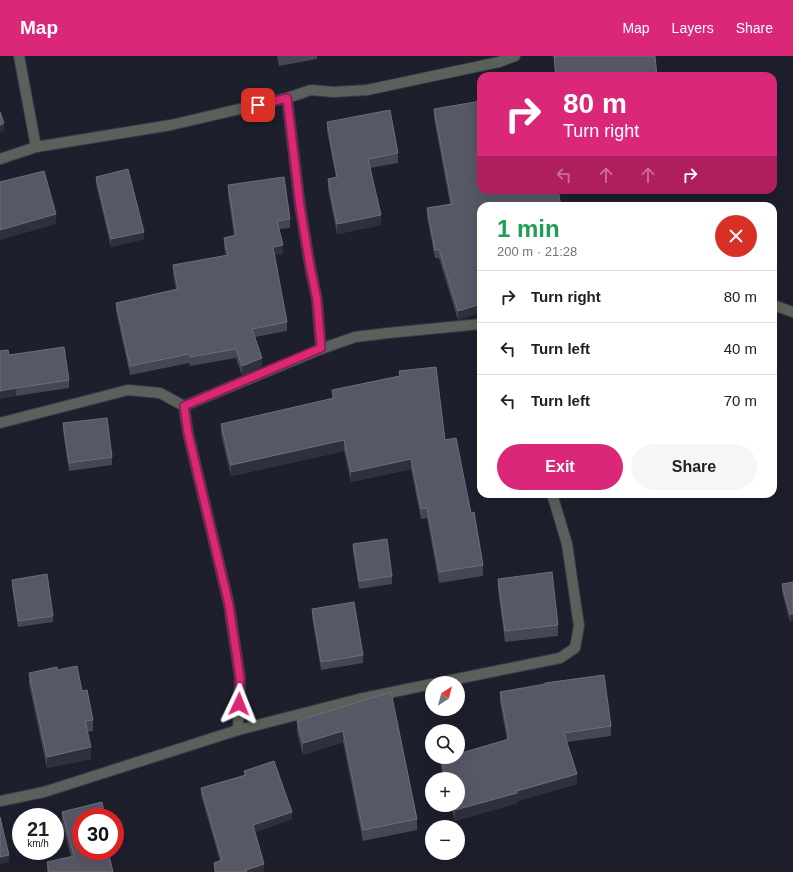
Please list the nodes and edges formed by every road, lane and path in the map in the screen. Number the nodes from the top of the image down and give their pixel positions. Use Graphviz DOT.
graph roads {
  1 [pos="19,56"];
  2 [pos="514,56"];
  3 [pos="287,98"];
  4 [pos="36,147"];
  5 [pos="0,159"];
  6 [pos="777,306"];
  7 [pos="793,312"];
  8 [pos="477,324"];
  9 [pos="321,348"];
  10 [pos="184,406"];
  11 [pos="0,424"];
  12 [pos="553,498"];
  13 [pos="465,677"];
  14 [pos="425,685"];
  15 [pos="238,730"];
  16 [pos="0,801"];
  1 -- 4 [label="street"];
  2 -- 3 [label="street"];
  3 -- 4 [label="street"];
  3 -- 9 [label="street"];
  4 -- 5 [label="street"];
  6 -- 7 [label="street"];
  8 -- 9 [label="street"];
  9 -- 10 [label="street"];
  10 -- 11 [label="street"];
  10 -- 15 [label="street"];
  12 -- 13 [label="street"];
  14 -- 15 [label="street"];
  15 -- 16 [label="street"];
}
